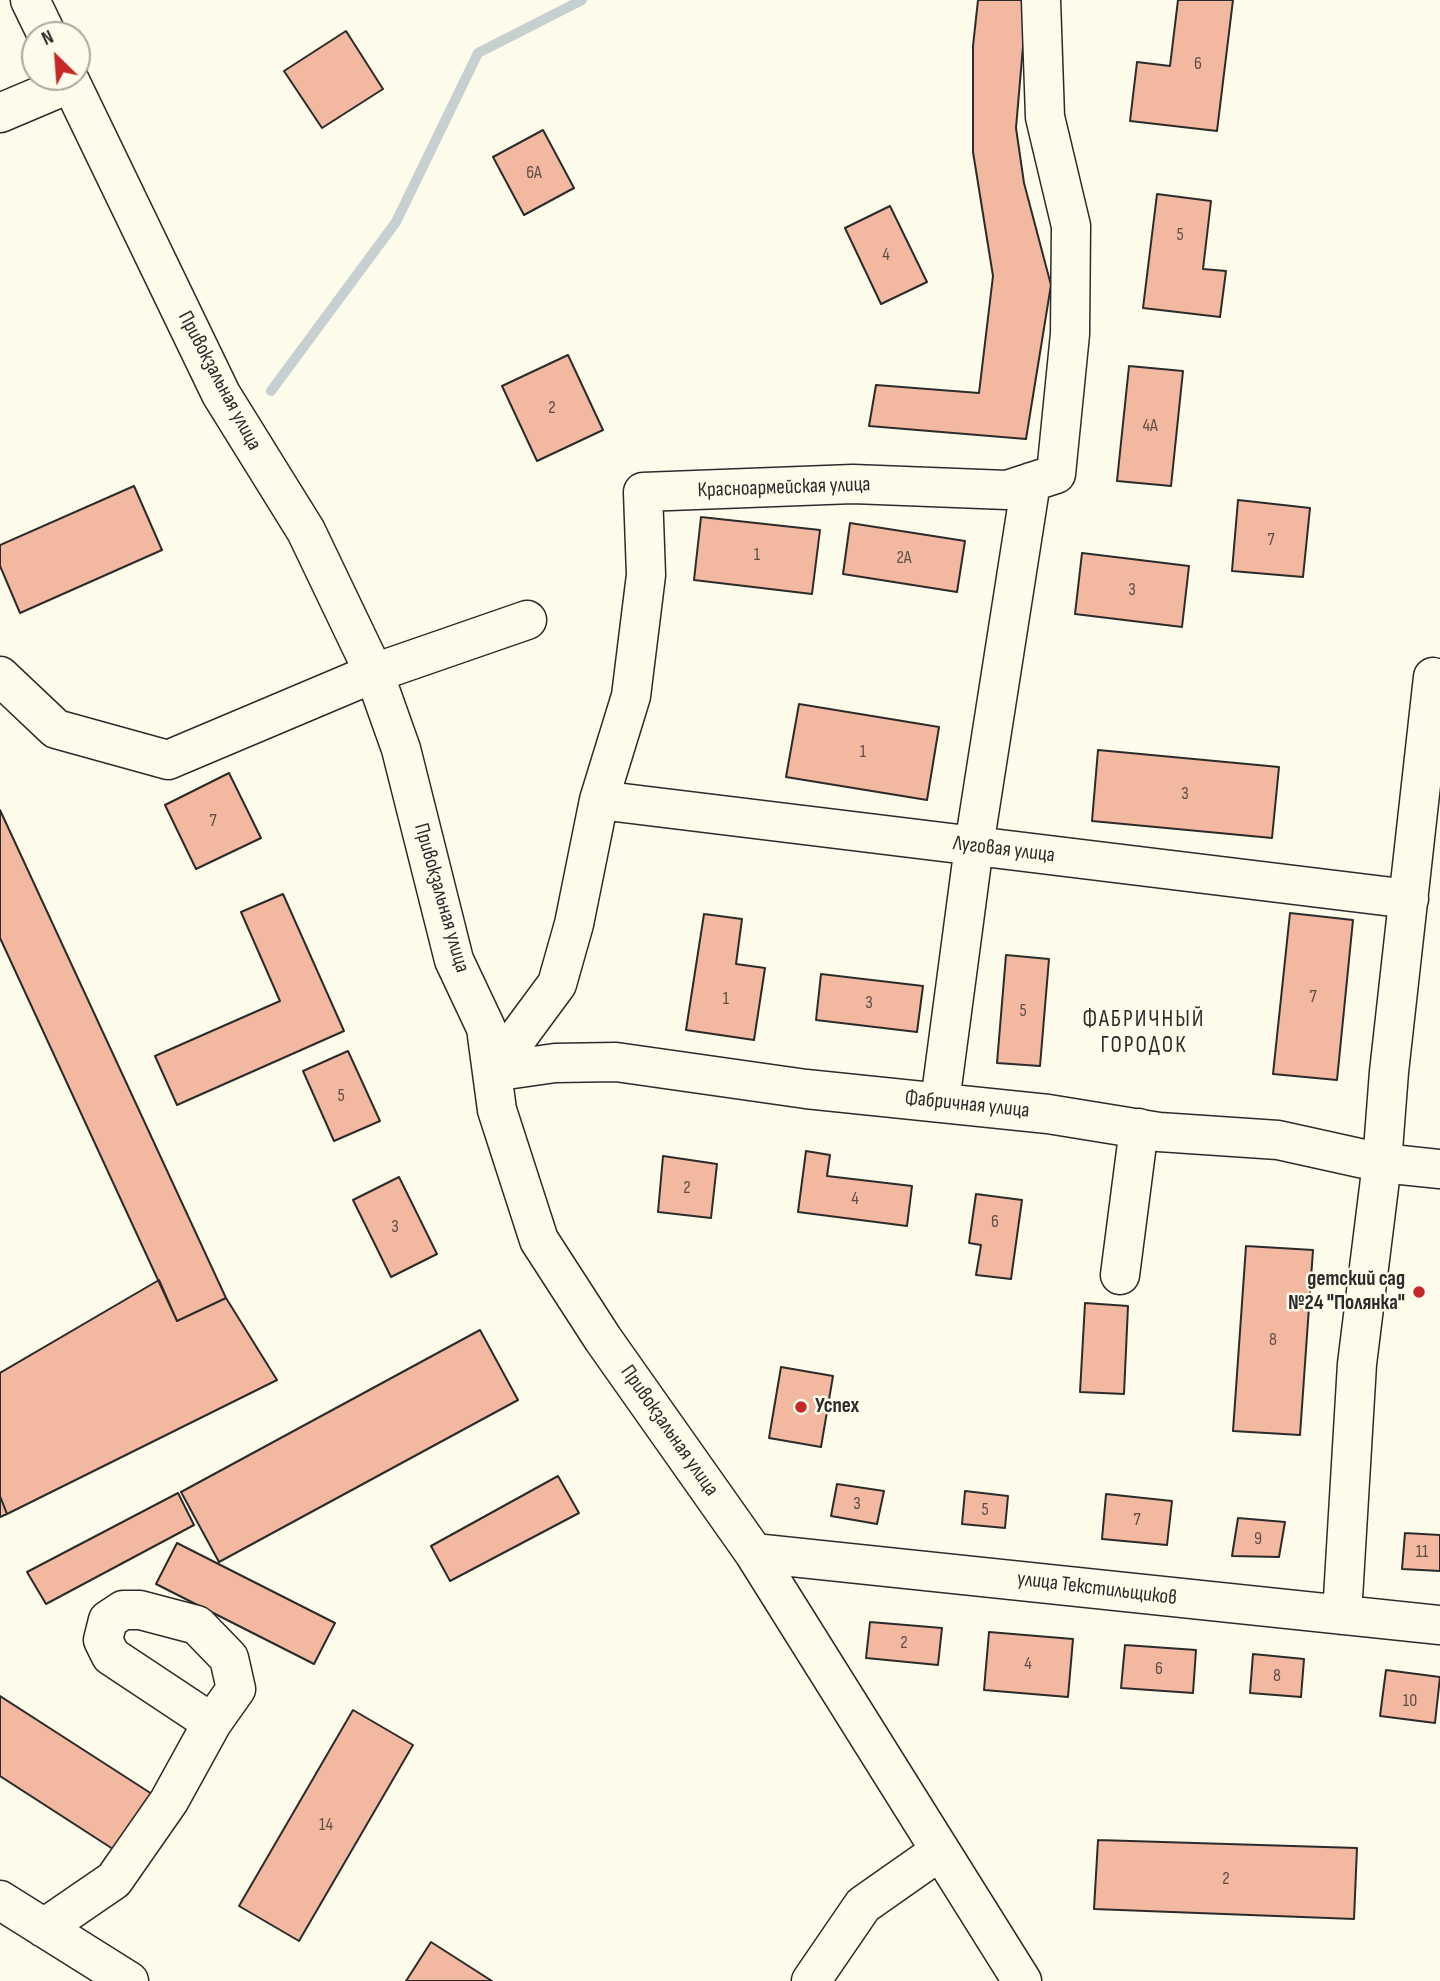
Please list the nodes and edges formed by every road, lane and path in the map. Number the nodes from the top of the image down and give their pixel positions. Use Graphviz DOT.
graph roads {
  1 [pos="30,0"];
  2 [pos="1041,0"];
  3 [pos="40,21"];
  4 [pos="46,91"];
  5 [pos="74,91"];
  6 [pos="0,113"];
  7 [pos="1031,482"];
  8 [pos="527,620"];
  9 [pos="374,673"];
  10 [pos="0,676"];
  11 [pos="1433,677"];
  12 [pos="599,800"];
  13 [pos="974,846"];
  14 [pos="1409,899"];
  15 [pos="492,1072"];
  16 [pos="940,1102"];
  17 [pos="1139,1128"];
  18 [pos="1382,1163"];
  19 [pos="1440,1169"];
  20 [pos="1120,1275"];
  21 [pos="754,1553"];
  22 [pos="1342,1615"];
  23 [pos="1440,1625"];
  24 [pos="212,1723"];
  25 [pos="940,1852"];
  26 [pos="0,1900"];
  27 [pos="44,1928"];
  28 [pos="129,1981"];
  29 [pos="811,1981"];
  30 [pos="1023,1981"];
  1 -- 3 [label="street"];
  2 -- 7 [label="street, Красноармейская улица"];
  4 -- 6 [label="street"];
  5 -- 9 [label="street, Привокзальная улица"];
  7 -- 12 [label="street, Красноармейская улица"];
  7 -- 13 [label="street"];
  8 -- 9 [label="street"];
  9 -- 10 [label="street"];
  9 -- 15 [label="street, Привокзальная улица"];
  11 -- 14 [label="street"];
  12 -- 13 [label="street, Луговая улица"];
  12 -- 15 [label="street, Красноармейская улица"];
  13 -- 14 [label="street, Луговая улица"];
  13 -- 16 [label="street"];
  14 -- 18 [label="street"];
  15 -- 16 [label="street, Фабричная улица"];
  15 -- 21 [label="street, Привокзальная улица"];
  16 -- 17 [label="street, Фабричная улица"];
  17 -- 18 [label="street, Фабричная улица"];
  17 -- 20 [label="street"];
  18 -- 19 [label="street, Фабричная улица"];
  18 -- 22 [label="street"];
  21 -- 22 [label="street, улица Текстильщиков"];
  21 -- 25 [label="street, Привокзальная улица"];
  22 -- 23 [label="street, улица Текстильщиков"];
  24 -- 27 [label="street"];
  25 -- 29 [label="street"];
  25 -- 30 [label="street, Привокзальная улица"];
  26 -- 27 [label="street"];
  27 -- 28 [label="street"];
}
